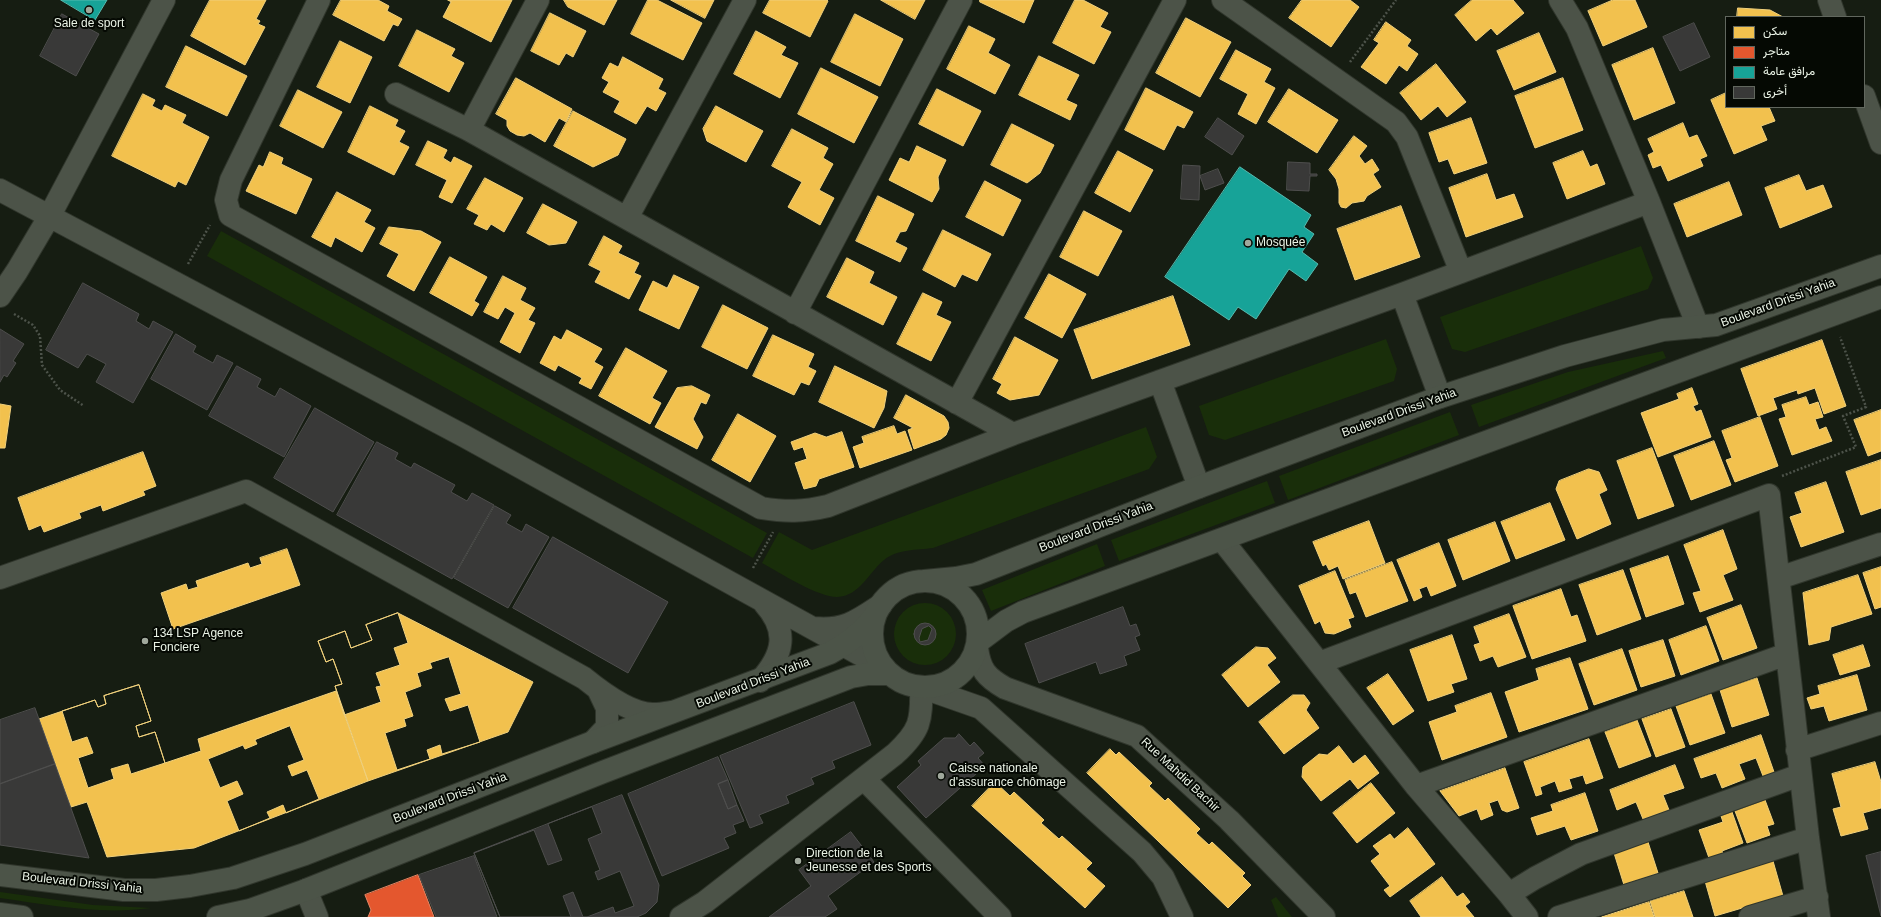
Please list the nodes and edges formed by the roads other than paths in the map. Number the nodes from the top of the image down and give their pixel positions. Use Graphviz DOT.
graph roads {
  1 [pos="164,0"];
  2 [pos="319,0"];
  3 [pos="538,0"];
  4 [pos="745,0"];
  5 [pos="961,0"];
  6 [pos="1175,0"];
  7 [pos="1223,0"];
  8 [pos="1560,0"];
  9 [pos="1829,0"];
  10 [pos="1835,16"];
  11 [pos="396,94"];
  12 [pos="1865,99"];
  13 [pos="469,130"];
  14 [pos="1881,143"];
  15 [pos="0,190"];
  16 [pos="1649,202"];
  17 [pos="49,217"];
  18 [pos="627,218"];
  19 [pos="1881,266"];
  20 [pos="1461,272"];
  21 [pos="1402,294"];
  22 [pos="0,296"];
  23 [pos="1881,296"];
  24 [pos="795,313"];
  25 [pos="1698,327"];
  26 [pos="1160,381"];
  27 [pos="1440,397"];
  28 [pos="957,403"];
  29 [pos="1013,434"];
  30 [pos="1199,487"];
  31 [pos="1222,540"];
  32 [pos="1881,544"];
  33 [pos="0,578"];
  34 [pos="1779,578"];
  35 [pos="924,581"];
  36 [pos="762,600"];
  37 [pos="878,610"];
  38 [pos="811,627"];
  39 [pos="978,645"];
  40 [pos="845,646"];
  41 [pos="1787,654"];
  42 [pos="1319,663"];
  43 [pos="887,671"];
  44 [pos="760,681"];
  45 [pos="921,688"];
  46 [pos="598,689"];
  47 [pos="677,711"];
  48 [pos="1881,723"];
  49 [pos="592,742"];
  50 [pos="1797,750"];
  51 [pos="1800,775"];
  52 [pos="864,779"];
  53 [pos="1416,786"];
  54 [pos="1808,838"];
  55 [pos="0,875"];
  56 [pos="306,890"];
  57 [pos="1509,894"];
  58 [pos="1818,907"];
  59 [pos="0,914"];
  60 [pos="22,917"];
  61 [pos="218,917"];
  62 [pos="317,917"];
  63 [pos="681,917"];
  64 [pos="1000,917"];
  65 [pos="1182,917"];
  66 [pos="1324,917"];
  67 [pos="1527,917"];
  68 [pos="1559,917"];
  69 [pos="1750,917"];
  1 -- 17 [label="street"];
  2 -- 29 [label="street"];
  3 -- 13 [label="street"];
  4 -- 18 [label="street"];
  5 -- 24 [label="street"];
  6 -- 28 [label="street"];
  7 -- 20 [label="street"];
  8 -- 16 [label="street"];
  9 -- 10 [label="street"];
  11 -- 13 [label="street"];
  12 -- 14 [label="street"];
  13 -- 18 [label="street"];
  15 -- 17 [label="street"];
  16 -- 20 [label="street"];
  16 -- 25 [label="street"];
  17 -- 22 [label="street"];
  17 -- 36 [label="street"];
  18 -- 24 [label="street"];
  19 -- 25 [label="main road, Boulevard Drissi Yahia"];
  20 -- 21 [label="street"];
  21 -- 26 [label="street"];
  21 -- 27 [label="street"];
  23 -- 31 [label="main road"];
  24 -- 28 [label="street"];
  25 -- 27 [label="main road, Boulevard Drissi Yahia"];
  26 -- 29 [label="street"];
  26 -- 30 [label="street"];
  27 -- 30 [label="main road, Boulevard Drissi Yahia"];
  28 -- 29 [label="street"];
  30 -- 35 [label="main road, Boulevard Drissi Yahia"];
  31 -- 39 [label="main road"];
  31 -- 42 [label="street"];
  32 -- 34 [label="street"];
  33 -- 46 [label="street"];
  34 -- 41 [label="street"];
  34 -- 42 [label="street"];
  35 -- 37 [label="main road"];
  35 -- 39 [label="main road"];
  36 -- 38 [label="street"];
  36 -- 44 [label="street"];
  37 -- 38 [label="street"];
  37 -- 40 [label="main road, Boulevard Drissi Yahia"];
  37 -- 43 [label="main road"];
  38 -- 40 [label="street"];
  39 -- 45 [label="main road"];
  39 -- 66 [label="street, Rue Mahdid Bachir"];
  40 -- 43 [label="street"];
  40 -- 44 [label="main road, Boulevard Drissi Yahia"];
  41 -- 50 [label="street"];
  41 -- 53 [label="street"];
  42 -- 53 [label="street"];
  43 -- 45 [label="main road"];
  43 -- 56 [label="main road"];
  44 -- 47 [label="main road, Boulevard Drissi Yahia"];
  45 -- 52 [label="street"];
  45 -- 65 [label="street"];
  46 -- 47 [label="street"];
  46 -- 49 [label="street"];
  47 -- 49 [label="main road, Boulevard Drissi Yahia"];
  48 -- 50 [label="street"];
  49 -- 55 [label="main road, Boulevard Drissi Yahia"];
  50 -- 51 [label="street"];
  51 -- 54 [label="street"];
  51 -- 57 [label="street"];
  52 -- 63 [label="street"];
  52 -- 64 [label="street"];
  53 -- 57 [label="street"];
  54 -- 58 [label="street"];
  54 -- 68 [label="street"];
  56 -- 61 [label="main road"];
  56 -- 62 [label="street"];
  57 -- 67 [label="street"];
  58 -- 69 [label="street"];
  59 -- 60 [label="main road"];
}
